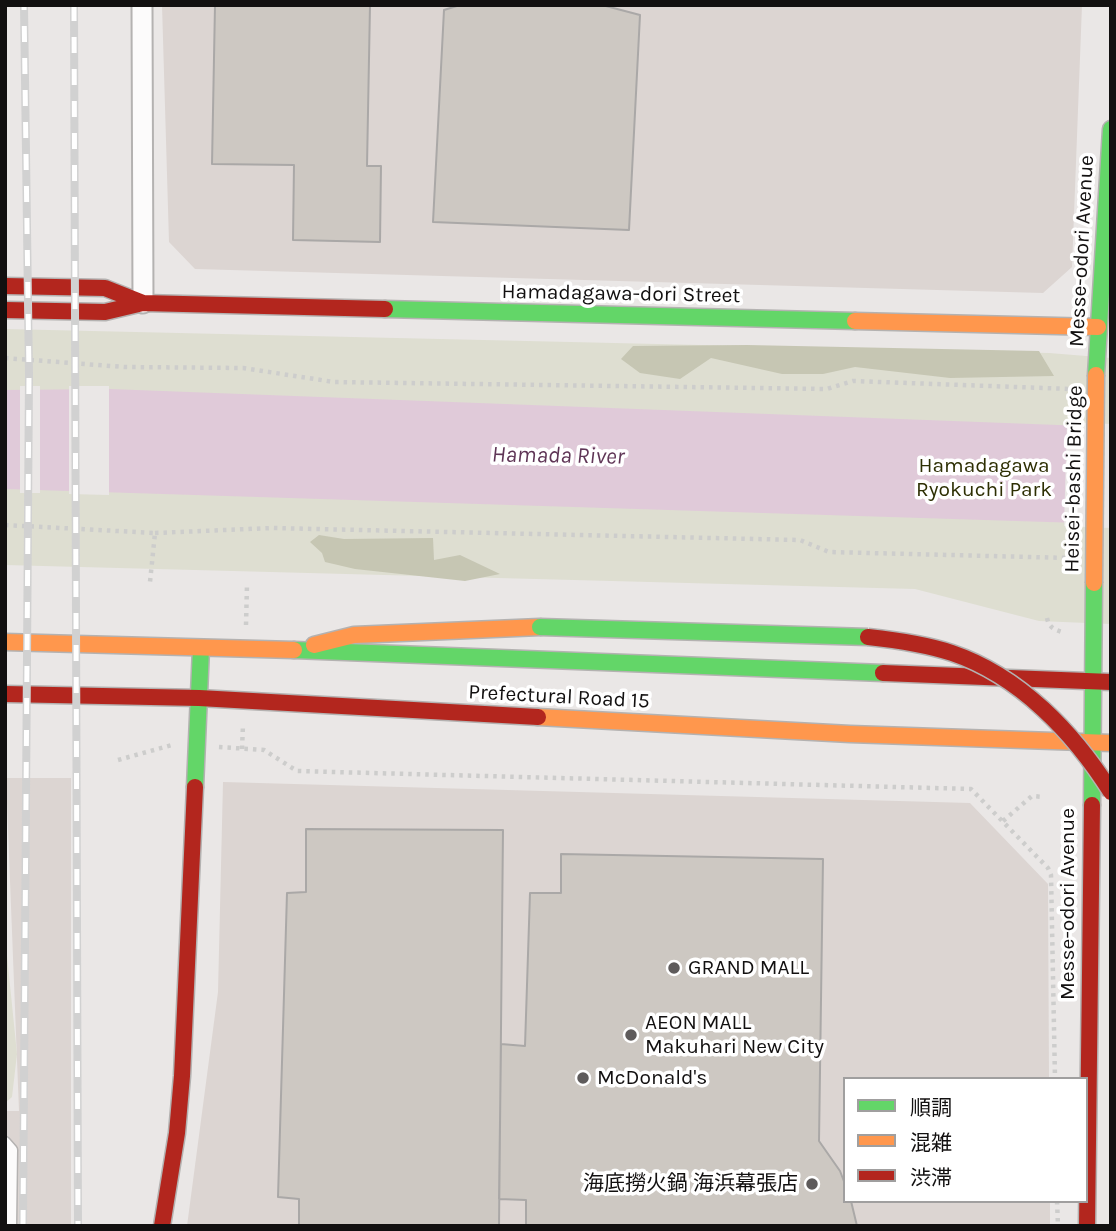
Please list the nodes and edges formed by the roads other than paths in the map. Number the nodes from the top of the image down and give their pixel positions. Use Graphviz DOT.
graph roads {
  1 [pos="142,5"];
  2 [pos="1111,130"];
  3 [pos="5,286"];
  4 [pos="143,303"];
  5 [pos="5,310"];
  6 [pos="1098,327"];
  7 [pos="1096,374"];
  8 [pos="1094,583"];
  9 [pos="5,642"];
  10 [pos="201,648"];
  11 [pos="290,650"];
  12 [pos="1111,682"];
  13 [pos="1091,683"];
  14 [pos="5,694"];
  15 [pos="199,698"];
  16 [pos="1091,741"];
  17 [pos="1111,743"];
  18 [pos="1111,792"];
  19 [pos="1088,1105"];
  20 [pos="5,1142"];
  21 [pos="1087,1203"];
  22 [pos="10,1226"];
  23 [pos="162,1226"];
  24 [pos="1087,1226"];
  1 -- 4 [label="street"];
  2 -- 6 [label="street, Messe-odori Avenue"];
  3 -- 4 [label="street"];
  4 -- 5 [label="street"];
  4 -- 6 [label="street, Hamadagawa-dori Street"];
  6 -- 7 [label="street, Messe-odori Avenue"];
  7 -- 8 [label="street, Heisei-bashi Bridge, bridge"];
  8 -- 13 [label="street, Messe-odori Avenue"];
  9 -- 10 [label="street, Prefectural Road 15"];
  10 -- 11 [label="street, Prefectural Road 15"];
  10 -- 15 [label="street"];
  11 -- 13 [label="street, Prefectural Road 15"];
  11 -- 18 [label="street, bridge"];
  12 -- 13 [label="street, Prefectural Road 15"];
  13 -- 16 [label="street, Messe-odori Avenue"];
  14 -- 15 [label="street, Prefectural Road 15"];
  15 -- 16 [label="street, Prefectural Road 15"];
  15 -- 23 [label="street"];
  16 -- 17 [label="street, Prefectural Road 15"];
  16 -- 19 [label="street, Messe-odori Avenue"];
  20 -- 22 [label="lane"];
  21 -- 24 [label="street, Messe-odori Avenue"];
}
